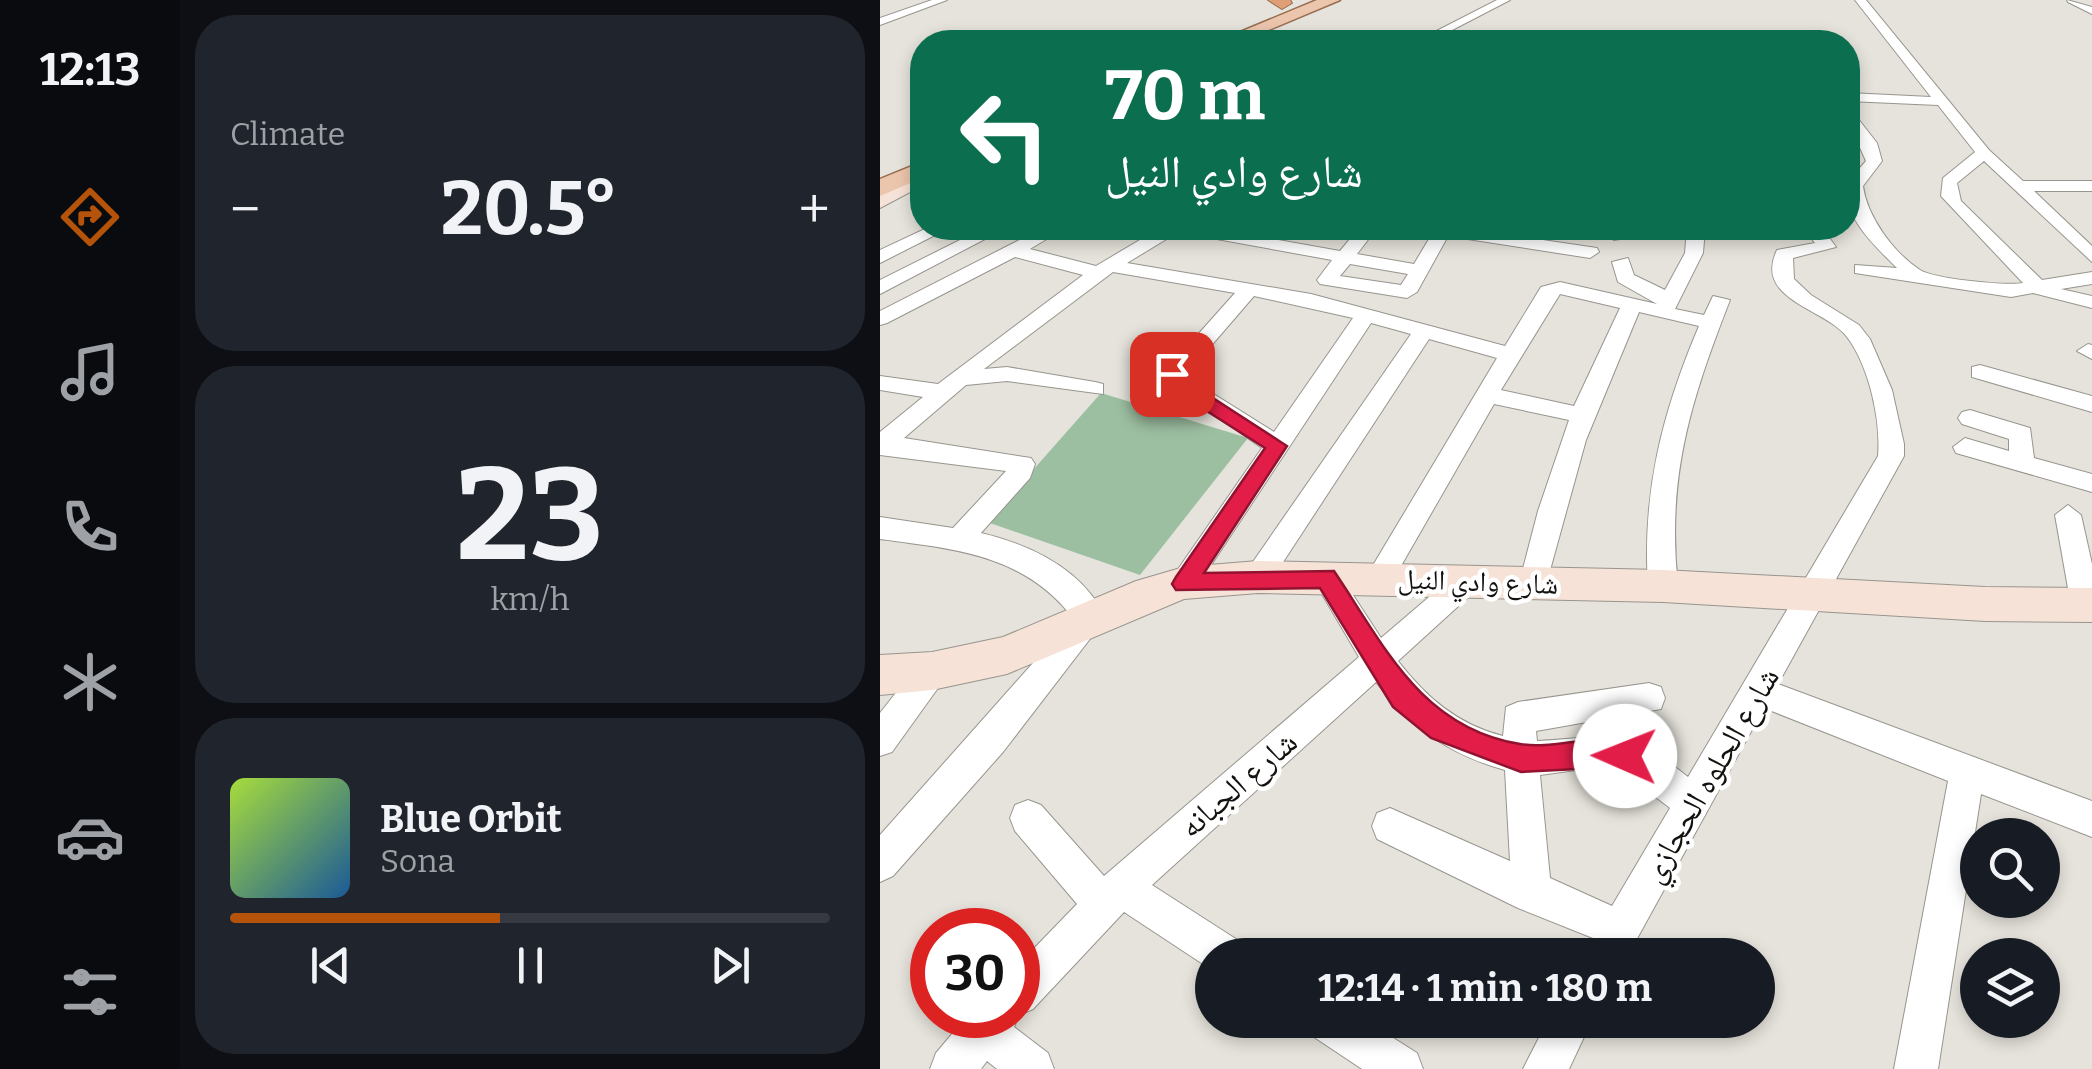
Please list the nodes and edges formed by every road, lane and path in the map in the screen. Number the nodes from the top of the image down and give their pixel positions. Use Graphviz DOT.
graph roads {
  1 [pos="942,0"];
  2 [pos="1332,0"];
  3 [pos="1505,0"];
  4 [pos="1860,0"];
  5 [pos="2072,0"];
  6 [pos="1282,1"];
  7 [pos="2092,11"];
  8 [pos="880,22"];
  9 [pos="1227,30"];
  10 [pos="1256,30"];
  11 [pos="1444,30"];
  12 [pos="1860,98"];
  13 [pos="1938,102"];
  14 [pos="1860,128"];
  15 [pos="1860,142"];
  16 [pos="1869,142"];
  17 [pos="1984,153"];
  18 [pos="1860,175"];
  19 [pos="2018,186"];
  20 [pos="2092,186"];
  21 [pos="1860,209"];
  22 [pos="1860,228"];
  23 [pos="1872,229"];
  24 [pos="918,240"];
  25 [pos="974,240"];
  26 [pos="1032,240"];
  27 [pos="1151,240"];
  28 [pos="1246,240"];
  29 [pos="1358,240"];
  30 [pos="1431,240"];
  31 [pos="1542,240"];
  32 [pos="1695,240"];
  33 [pos="1822,240"];
  34 [pos="1012,250"];
  35 [pos="1590,252"];
  36 [pos="2092,256"];
  37 [pos="1343,259"];
  38 [pos="880,260"];
  39 [pos="1620,262"];
  40 [pos="1101,268"];
  41 [pos="1862,269"];
  42 [pos="1420,270"];
  43 [pos="907,274"];
  44 [pos="2092,278"];
  45 [pos="1327,280"];
  46 [pos="1919,280"];
  47 [pos="880,288"];
  48 [pos="1249,290"];
  49 [pos="2040,290"];
  50 [pos="1311,300"];
  51 [pos="2092,302"];
  52 [pos="1633,303"];
  53 [pos="1667,305"];
  54 [pos="1366,315"];
  55 [pos="880,319"];
  56 [pos="1424,330"];
  57 [pos="1510,355"];
  58 [pos="1980,372"];
  59 [pos="880,383"];
  60 [pos="950,385"];
  61 [pos="1095,390"];
  62 [pos="1487,395"];
  63 [pos="2092,404"];
  64 [pos="1580,415"];
  65 [pos="1970,418"];
  66 [pos="881,445"];
  67 [pos="1277,446"];
  68 [pos="1964,447"];
  69 [pos="2022,464"];
  70 [pos="2092,484"];
  71 [pos="2068,515"];
  72 [pos="880,528"];
  73 [pos="958,540"];
  74 [pos="1258,577"];
  75 [pos="1326,578"];
  76 [pos="1380,578"];
  77 [pos="1466,582"];
  78 [pos="1184,584"];
  79 [pos="1534,584"];
  80 [pos="1663,586"];
  81 [pos="1814,595"];
  82 [pos="2089,605"];
  83 [pos="1091,618"];
  84 [pos="1378,660"];
  85 [pos="932,670"];
  86 [pos="880,675"];
  87 [pos="1758,691"];
  88 [pos="1649,698"];
  89 [pos="880,740"];
  90 [pos="1521,758"];
  91 [pos="1967,771"];
  92 [pos="1693,803"];
  93 [pos="1028,818"];
  94 [pos="2092,819"];
  95 [pos="1390,826"];
  96 [pos="880,863"];
  97 [pos="1532,894"];
  98 [pos="1112,895"];
  99 [pos="1606,938"];
  100 [pos="1615,938"];
  101 [pos="1195,939"];
  102 [pos="1040,971"];
  103 [pos="978,1038"];
  104 [pos="1004,1038"];
  105 [pos="1354,1038"];
  106 [pos="1563,1038"];
  107 [pos="1550,1067"];
  108 [pos="952,1069"];
  109 [pos="1032,1069"];
  110 [pos="1401,1069"];
  111 [pos="1916,1069"];
  1 -- 8 [label="street"];
  2 -- 10 [label="main road"];
  3 -- 11 [label="street"];
  4 -- 13 [label="street"];
  5 -- 7 [label="street"];
  6 -- 9 [label="main road"];
  12 -- 13 [label="street"];
  13 -- 17 [label="street"];
  14 -- 16 [label="street"];
  15 -- 16 [label="street"];
  16 -- 18 [label="street"];
  17 -- 19 [label="street"];
  17 -- 49 [label="street"];
  19 -- 20 [label="street"];
  19 -- 36 [label="street"];
  21 -- 23 [label="street"];
  22 -- 23 [label="street"];
  23 -- 46 [label="street"];
  24 -- 38 [label="street"];
  25 -- 43 [label="street"];
  26 -- 34 [label="street"];
  27 -- 40 [label="street"];
  28 -- 37 [label="street"];
  29 -- 37 [label="street"];
  30 -- 42 [label="street"];
  31 -- 35 [label="street"];
  32 -- 53 [label="street"];
  33 -- 81 [label="street, شارع الحلوه الحجازي"];
  34 -- 40 [label="street"];
  34 -- 55 [label="street"];
  37 -- 42 [label="street"];
  37 -- 45 [label="street"];
  38 -- 43 [label="street"];
  39 -- 53 [label="street"];
  40 -- 48 [label="street"];
  40 -- 60 [label="street"];
  41 -- 46 [label="street"];
  42 -- 45 [label="street"];
  43 -- 47 [label="street"];
  44 -- 49 [label="street"];
  45 -- 50 [label="street"];
  46 -- 49 [label="street"];
  48 -- 50 [label="street"];
  48 -- 67 [label="street"];
  49 -- 51 [label="street"];
  50 -- 54 [label="street"];
  52 -- 53 [label="street"];
  52 -- 57 [label="street"];
  52 -- 64 [label="street"];
  53 -- 80 [label="street"];
  54 -- 56 [label="street"];
  54 -- 67 [label="street"];
  56 -- 57 [label="street"];
  56 -- 74 [label="street"];
  57 -- 62 [label="street"];
  58 -- 63 [label="street"];
  59 -- 60 [label="street"];
  60 -- 61 [label="street"];
  60 -- 66 [label="street"];
  62 -- 64 [label="street"];
  62 -- 76 [label="street"];
  64 -- 79 [label="street"];
  65 -- 69 [label="street"];
  66 -- 73 [label="street"];
  67 -- 78 [label="street"];
  68 -- 69 [label="street"];
  69 -- 70 [label="street"];
  71 -- 82 [label="street"];
  72 -- 73 [label="street"];
  73 -- 83 [label="street"];
  74 -- 75 [label="street, شارع وادي النيل"];
  74 -- 78 [label="street, شارع وادي النيل"];
  75 -- 76 [label="street, شارع وادي النيل"];
  75 -- 84 [label="street"];
  76 -- 77 [label="street, شارع وادي النيل"];
  77 -- 79 [label="street, شارع وادي النيل"];
  77 -- 84 [label="street, شارع الجبانه"];
  78 -- 83 [label="street, شارع وادي النيل"];
  79 -- 80 [label="street, شارع وادي النيل"];
  80 -- 81 [label="street, شارع وادي النيل"];
  81 -- 82 [label="street, شارع وادي النيل"];
  81 -- 87 [label="street, شارع الحلوه الحجازي"];
  83 -- 85 [label="street, شارع وادي النيل"];
  83 -- 96 [label="street"];
  84 -- 90 [label="street"];
  84 -- 98 [label="street, شارع الجبانه"];
  85 -- 86 [label="street, شارع وادي النيل"];
  85 -- 89 [label="street"];
  87 -- 91 [label="street"];
  87 -- 92 [label="street, شارع الحلوه الحجازي"];
  88 -- 90 [label="street"];
  90 -- 92 [label="street"];
  90 -- 97 [label="street"];
  91 -- 94 [label="street"];
  91 -- 111 [label="street"];
  92 -- 100 [label="street, شارع الحلوه الحجازي"];
  93 -- 98 [label="street"];
  95 -- 97 [label="street"];
  97 -- 99 [label="street"];
  98 -- 101 [label="street"];
  98 -- 102 [label="street, شارع الجبانه"];
  103 -- 108 [label="street"];
  104 -- 109 [label="street"];
  105 -- 110 [label="street"];
  106 -- 107 [label="street"];
}
